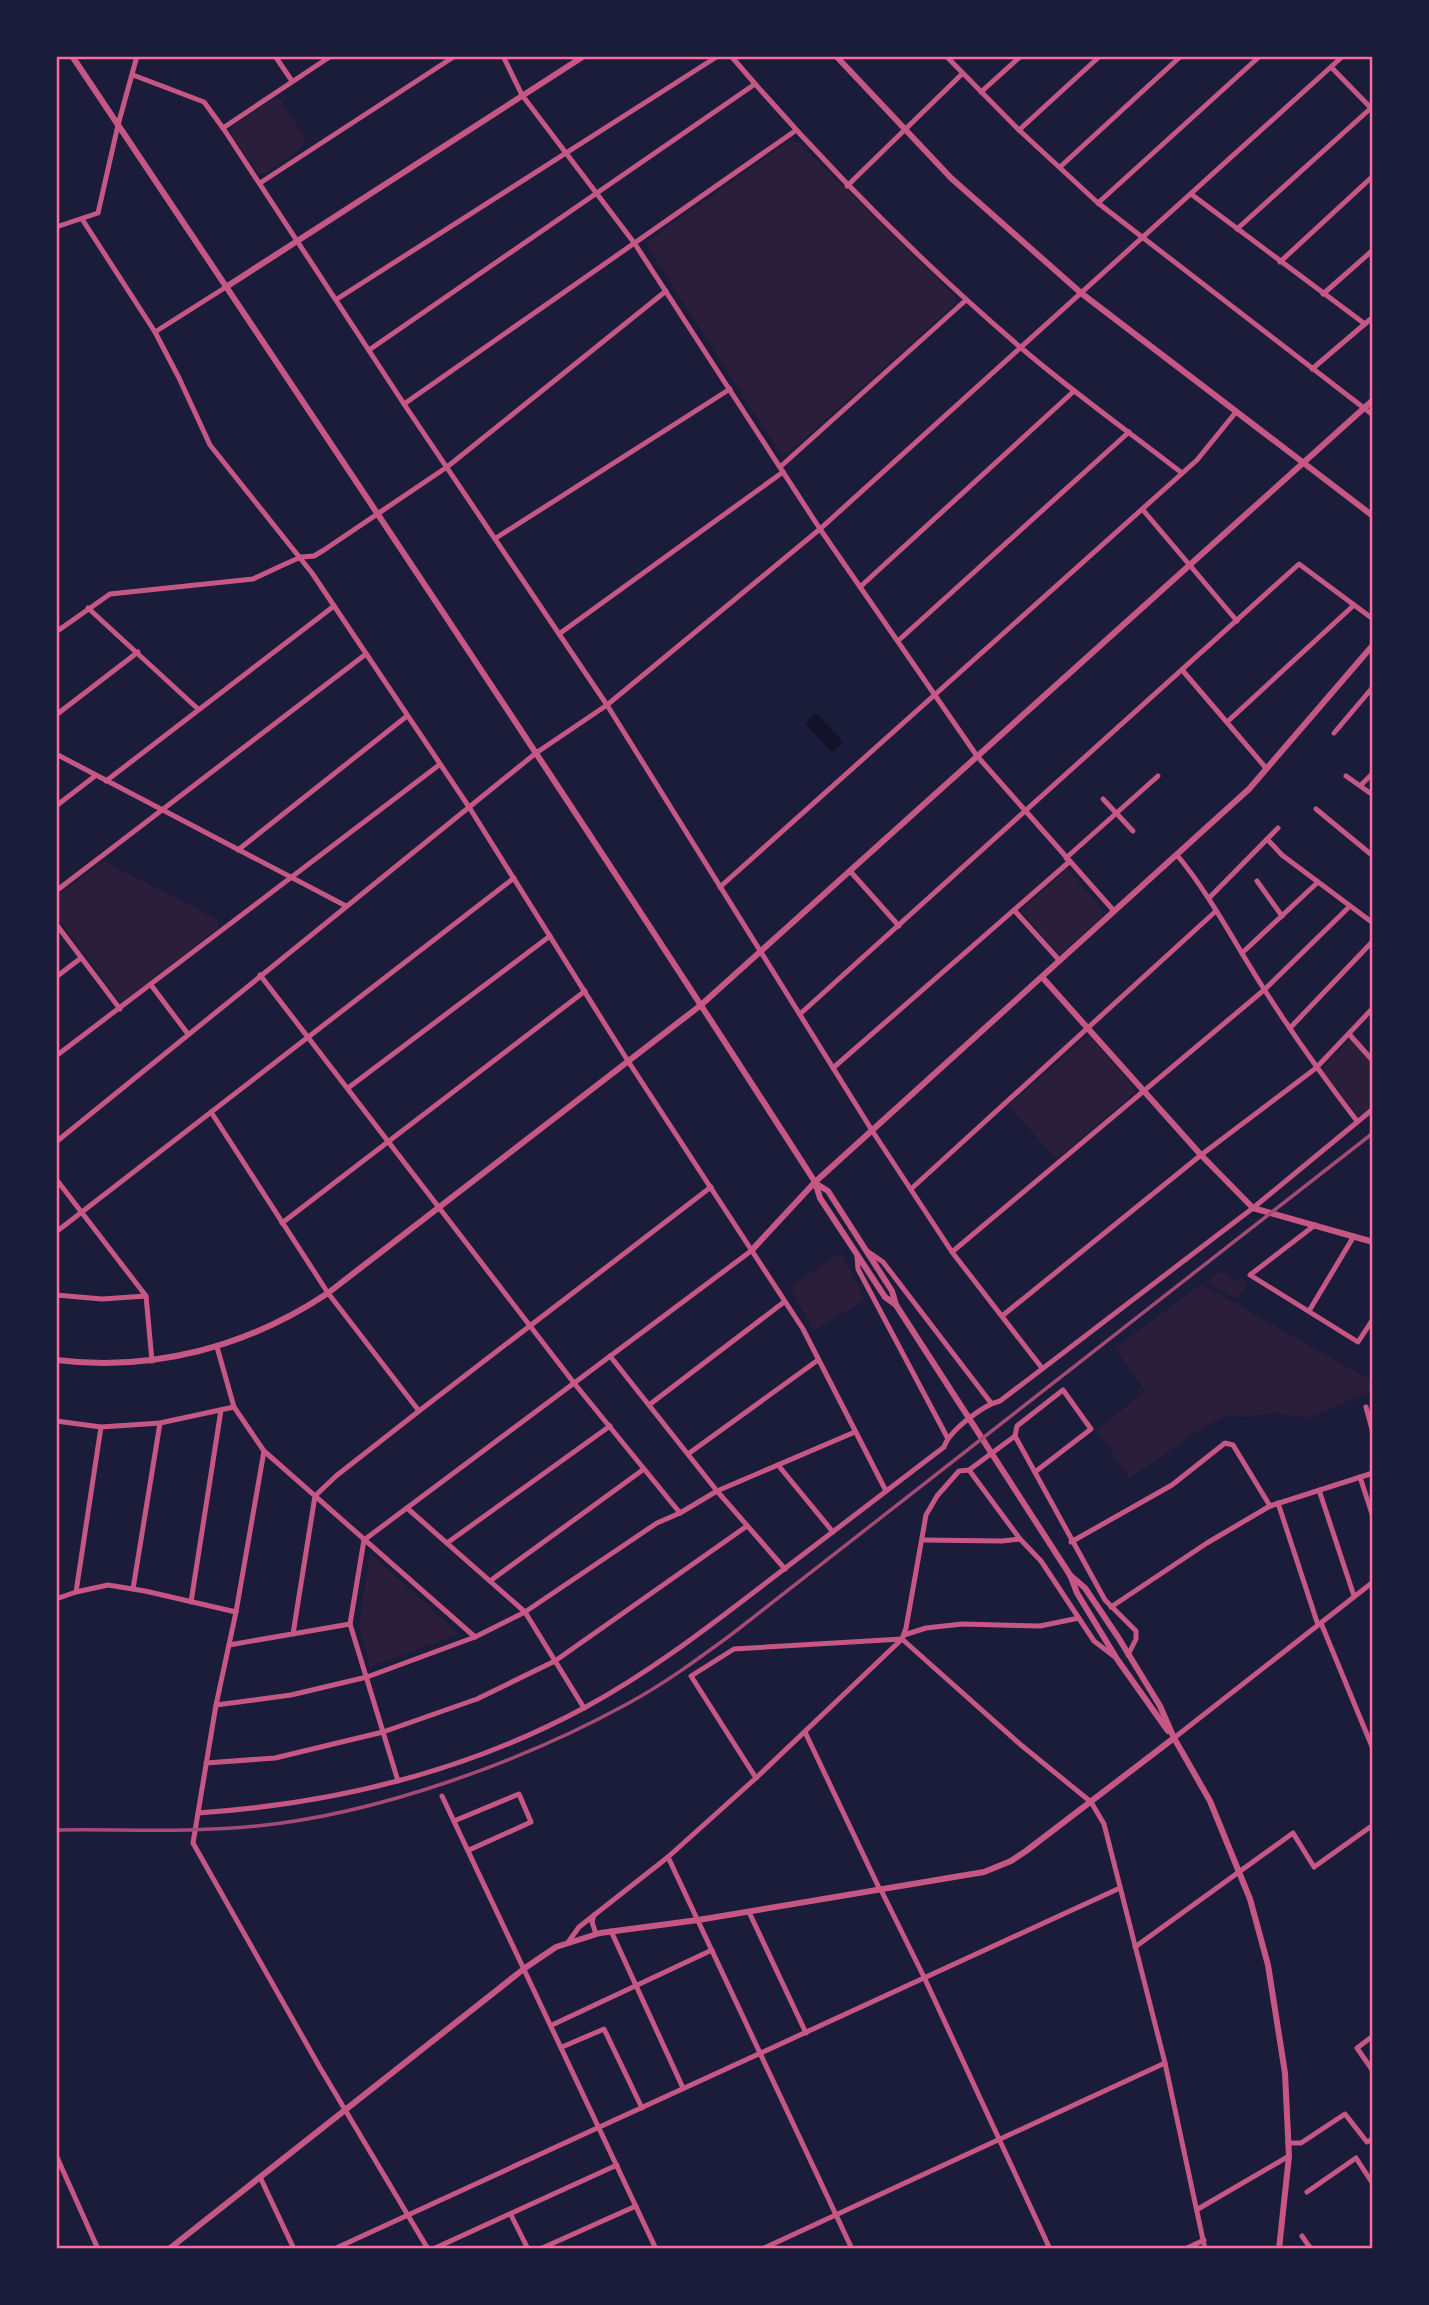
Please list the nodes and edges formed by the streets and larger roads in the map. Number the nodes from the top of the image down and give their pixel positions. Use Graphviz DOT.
graph roads {
  1 [pos="72,56"];
  2 [pos="137,56"];
  3 [pos="275,56"];
  4 [pos="331,56"];
  5 [pos="455,56"];
  6 [pos="503,56"];
  7 [pos="584,56"];
  8 [pos="718,56"];
  9 [pos="732,56"];
  10 [pos="836,56"];
  11 [pos="946,56"];
  12 [pos="1021,56"];
  13 [pos="1100,56"];
  14 [pos="1181,56"];
  15 [pos="1260,56"];
  16 [pos="1343,56"];
  17 [pos="1331,67"];
  18 [pos="962,74"];
  19 [pos="133,75"];
  20 [pos="292,81"];
  21 [pos="755,84"];
  22 [pos="981,92"];
  23 [pos="522,95"];
  24 [pos="1372,109"];
  25 [pos="118,125"];
  26 [pos="223,128"];
  27 [pos="1019,130"];
  28 [pos="796,131"];
  29 [pos="904,131"];
  30 [pos="565,152"];
  31 [pos="1060,167"];
  32 [pos="1373,176"];
  33 [pos="260,183"];
  34 [pos="847,186"];
  35 [pos="1191,194"];
  36 [pos="597,195"];
  37 [pos="1098,203"];
  38 [pos="82,219"];
  39 [pos="56,227"];
  40 [pos="1237,229"];
  41 [pos="1143,239"];
  42 [pos="298,240"];
  43 [pos="635,244"];
  44 [pos="1373,250"];
  45 [pos="1280,262"];
  46 [pos="226,287"];
  47 [pos="666,290"];
  48 [pos="1082,293"];
  49 [pos="1322,294"];
  50 [pos="337,299"];
  51 [pos="967,300"];
  52 [pos="1373,317"];
  53 [pos="1365,324"];
  54 [pos="155,332"];
  55 [pos="1021,347"];
  56 [pos="369,350"];
  57 [pos="1312,369"];
  58 [pos="730,389"];
  59 [pos="1074,391"];
  60 [pos="1373,400"];
  61 [pos="404,404"];
  62 [pos="1364,408"];
  63 [pos="1236,412"];
  64 [pos="1373,415"];
  65 [pos="1129,432"];
  66 [pos="1303,463"];
  67 [pos="447,467"];
  68 [pos="782,470"];
  69 [pos="1182,473"];
  70 [pos="1143,510"];
  71 [pos="378,514"];
  72 [pos="1373,516"];
  73 [pos="820,529"];
  74 [pos="496,538"];
  75 [pos="301,558"];
  76 [pos="1190,564"];
  77 [pos="860,587"];
  78 [pos="1354,605"];
  79 [pos="334,606"];
  80 [pos="88,608"];
  81 [pos="1373,619"];
  82 [pos="1237,621"];
  83 [pos="56,632"];
  84 [pos="559,634"];
  85 [pos="898,640"];
  86 [pos="1373,645"];
  87 [pos="138,652"];
  88 [pos="366,654"];
  89 [pos="1183,671"];
  90 [pos="1373,687"];
  91 [pos="935,696"];
  92 [pos="607,705"];
  93 [pos="198,709"];
  94 [pos="56,715"];
  95 [pos="407,716"];
  96 [pos="1227,722"];
  97 [pos="1334,733"];
  98 [pos="536,753"];
  99 [pos="56,754"];
  100 [pos="977,756"];
  101 [pos="439,765"];
  102 [pos="1266,768"];
  103 [pos="1373,773"];
  104 [pos="95,776"];
  105 [pos="1158,776"];
  106 [pos="1346,776"];
  107 [pos="106,781"];
  108 [pos="1361,785"];
  109 [pos="1373,795"];
  110 [pos="1103,799"];
  111 [pos="56,806"];
  112 [pos="469,807"];
  113 [pos="1316,809"];
  114 [pos="162,811"];
  115 [pos="1026,812"];
  116 [pos="1116,813"];
  117 [pos="1279,828"];
  118 [pos="1133,831"];
  119 [pos="1267,839"];
  120 [pos="238,850"];
  121 [pos="1177,855"];
  122 [pos="1373,856"];
  123 [pos="1068,860"];
  124 [pos="850,871"];
  125 [pos="293,877"];
  126 [pos="514,878"];
  127 [pos="1257,881"];
  128 [pos="1318,882"];
  129 [pos="720,887"];
  130 [pos="56,891"];
  131 [pos="1209,898"];
  132 [pos="346,906"];
  133 [pos="1350,906"];
  134 [pos="1014,910"];
  135 [pos="1114,911"];
  136 [pos="1216,911"];
  137 [pos="1282,916"];
  138 [pos="1373,923"];
  139 [pos="56,925"];
  140 [pos="899,926"];
  141 [pos="550,936"];
  142 [pos="1373,941"];
  143 [pos="759,952"];
  144 [pos="1242,953"];
  145 [pos="81,958"];
  146 [pos="1060,961"];
  147 [pos="260,975"];
  148 [pos="56,977"];
  149 [pos="1042,977"];
  150 [pos="151,985"];
  151 [pos="1265,990"];
  152 [pos="585,991"];
  153 [pos="701,1005"];
  154 [pos="1373,1008"];
  155 [pos="120,1009"];
  156 [pos="800,1014"];
  157 [pos="1087,1028"];
  158 [pos="1290,1028"];
  159 [pos="188,1034"];
  160 [pos="1349,1034"];
  161 [pos="308,1037"];
  162 [pos="56,1056"];
  163 [pos="628,1061"];
  164 [pos="1373,1061"];
  165 [pos="833,1068"];
  166 [pos="1316,1068"];
  167 [pos="348,1088"];
  168 [pos="1145,1091"];
  169 [pos="1373,1110"];
  170 [pos="211,1112"];
  171 [pos="1357,1121"];
  172 [pos="873,1132"];
  173 [pos="389,1141"];
  174 [pos="56,1142"];
  175 [pos="1201,1155"];
  176 [pos="56,1179"];
  177 [pos="815,1182"];
  178 [pos="711,1187"];
  179 [pos="911,1189"];
  180 [pos="440,1207"];
  181 [pos="1253,1208"];
  182 [pos="82,1212"];
  183 [pos="282,1223"];
  184 [pos="1315,1225"];
  185 [pos="56,1232"];
  186 [pos="1354,1236"];
  187 [pos="1373,1242"];
  188 [pos="865,1250"];
  189 [pos="751,1251"];
  190 [pos="952,1252"];
  191 [pos="856,1253"];
  192 [pos="328,1293"];
  193 [pos="56,1295"];
  194 [pos="146,1296"];
  195 [pos="784,1302"];
  196 [pos="897,1305"];
  197 [pos="1309,1311"];
  198 [pos="1002,1316"];
  199 [pos="1373,1319"];
  200 [pos="530,1326"];
  201 [pos="216,1347"];
  202 [pos="610,1356"];
  203 [pos="56,1360"];
  204 [pos="818,1360"];
  205 [pos="152,1361"];
  206 [pos="1042,1368"];
  207 [pos="574,1383"];
  208 [pos="991,1403"];
  209 [pos="649,1405"];
  210 [pos="234,1406"];
  211 [pos="1366,1407"];
  212 [pos="221,1410"];
  213 [pos="419,1410"];
  214 [pos="56,1421"];
  215 [pos="160,1423"];
  216 [pos="610,1426"];
  217 [pos="101,1427"];
  218 [pos="855,1432"];
  219 [pos="1373,1433"];
  220 [pos="1015,1436"];
  221 [pos="947,1437"];
  222 [pos="264,1451"];
  223 [pos="688,1454"];
  224 [pos="778,1465"];
  225 [pos="643,1469"];
  226 [pos="969,1470"];
  227 [pos="1035,1472"];
  228 [pos="1373,1473"];
  229 [pos="1360,1477"];
  230 [pos="1319,1490"];
  231 [pos="717,1491"];
  232 [pos="886,1491"];
  233 [pos="315,1496"];
  234 [pos="1278,1503"];
  235 [pos="1270,1506"];
  236 [pos="407,1507"];
  237 [pos="680,1513"];
  238 [pos="1373,1517"];
  239 [pos="747,1526"];
  240 [pos="833,1532"];
  241 [pos="1020,1539"];
  242 [pos="363,1540"];
  243 [pos="923,1540"];
  244 [pos="1072,1542"];
  245 [pos="447,1543"];
  246 [pos="785,1569"];
  247 [pos="1070,1575"];
  248 [pos="490,1581"];
  249 [pos="1373,1582"];
  250 [pos="133,1589"];
  251 [pos="76,1592"];
  252 [pos="1354,1596"];
  253 [pos="56,1599"];
  254 [pos="191,1602"];
  255 [pos="1111,1607"];
  256 [pos="236,1612"];
  257 [pos="525,1612"];
  258 [pos="1079,1618"];
  259 [pos="351,1624"];
  260 [pos="1320,1624"];
  261 [pos="293,1634"];
  262 [pos="475,1637"];
  263 [pos="903,1637"];
  264 [pos="229,1645"];
  265 [pos="1128,1655"];
  266 [pos="1117,1659"];
  267 [pos="555,1661"];
  268 [pos="367,1677"];
  269 [pos="216,1705"];
  270 [pos="584,1708"];
  271 [pos="383,1732"];
  272 [pos="805,1732"];
  273 [pos="1174,1738"];
  274 [pos="1373,1749"];
  275 [pos="206,1763"];
  276 [pos="756,1778"];
  277 [pos="398,1781"];
  278 [pos="442,1796"];
  279 [pos="1091,1802"];
  280 [pos="198,1813"];
  281 [pos="454,1821"];
  282 [pos="1373,1825"];
  283 [pos="469,1850"];
  284 [pos="668,1857"];
  285 [pos="1240,1871"];
  286 [pos="1121,1888"];
  287 [pos="881,1890"];
  288 [pos="749,1912"];
  289 [pos="594,1915"];
  290 [pos="698,1920"];
  291 [pos="611,1931"];
  292 [pos="596,1934"];
  293 [pos="569,1941"];
  294 [pos="1135,1947"];
  295 [pos="712,1950"];
  296 [pos="525,1968"];
  297 [pos="925,1977"];
  298 [pos="636,1985"];
  299 [pos="552,2025"];
  300 [pos="806,2033"];
  301 [pos="1373,2036"];
  302 [pos="562,2047"];
  303 [pos="762,2053"];
  304 [pos="1164,2063"];
  305 [pos="1373,2071"];
  306 [pos="683,2088"];
  307 [pos="642,2108"];
  308 [pos="345,2110"];
  309 [pos="600,2127"];
  310 [pos="1373,2139"];
  311 [pos="1000,2140"];
  312 [pos="1288,2143"];
  313 [pos="56,2155"];
  314 [pos="1289,2156"];
  315 [pos="617,2165"];
  316 [pos="260,2177"];
  317 [pos="1373,2184"];
  318 [pos="1307,2192"];
  319 [pos="636,2206"];
  320 [pos="1198,2209"];
  321 [pos="836,2214"];
  322 [pos="511,2215"];
  323 [pos="409,2217"];
  324 [pos="1302,2235"];
  325 [pos="1204,2240"];
  326 [pos="98,2249"];
  327 [pos="169,2249"];
  328 [pos="294,2249"];
  329 [pos="334,2249"];
  330 [pos="428,2249"];
  331 [pos="433,2249"];
  332 [pos="528,2249"];
  333 [pos="540,2249"];
  334 [pos="656,2249"];
  335 [pos="762,2249"];
  336 [pos="852,2249"];
  337 [pos="1050,2249"];
  338 [pos="1185,2249"];
  339 [pos="1196,2249"];
  340 [pos="1205,2249"];
  341 [pos="1279,2249"];
  342 [pos="1311,2249"];
  1 -- 25 [label="street"];
  2 -- 19 [label="street"];
  3 -- 20 [label="street"];
  4 -- 20 [label="street"];
  5 -- 33 [label="street"];
  6 -- 23 [label="street"];
  7 -- 23 [label="street"];
  8 -- 30 [label="street"];
  9 -- 21 [label="street"];
  10 -- 29 [label="street"];
  11 -- 18 [label="street"];
  12 -- 22 [label="street"];
  13 -- 27 [label="street"];
  14 -- 31 [label="street"];
  15 -- 37 [label="street"];
  16 -- 17 [label="street"];
  17 -- 24 [label="street"];
  17 -- 35 [label="street"];
  18 -- 22 [label="street"];
  18 -- 29 [label="street"];
  19 -- 25 [label="street"];
  19 -- 26 [label="street"];
  20 -- 26 [label="street"];
  21 -- 28 [label="street"];
  21 -- 36 [label="street"];
  22 -- 27 [label="street"];
  23 -- 30 [label="street"];
  23 -- 42 [label="street"];
  24 -- 40 [label="street"];
  25 -- 38 [label="street"];
  25 -- 46 [label="street"];
  26 -- 33 [label="street"];
  27 -- 31 [label="street"];
  28 -- 34 [label="street"];
  28 -- 43 [label="street"];
  29 -- 34 [label="street"];
  29 -- 48 [label="street"];
  30 -- 36 [label="street"];
  30 -- 50 [label="street"];
  31 -- 37 [label="street"];
  32 -- 45 [label="street"];
  33 -- 42 [label="street"];
  34 -- 51 [label="street"];
  35 -- 40 [label="street"];
  35 -- 41 [label="street"];
  36 -- 43 [label="street"];
  36 -- 56 [label="street"];
  37 -- 41 [label="street"];
  38 -- 39 [label="street"];
  38 -- 54 [label="street"];
  40 -- 45 [label="street"];
  41 -- 48 [label="street"];
  41 -- 57 [label="street"];
  42 -- 46 [label="street"];
  42 -- 50 [label="street"];
  43 -- 47 [label="street"];
  43 -- 61 [label="street"];
  44 -- 49 [label="street"];
  45 -- 49 [label="street"];
  46 -- 54 [label="street"];
  46 -- 71 [label="street"];
  47 -- 58 [label="street"];
  47 -- 67 [label="street"];
  48 -- 55 [label="street"];
  48 -- 63 [label="street"];
  49 -- 53 [label="street"];
  50 -- 56 [label="street"];
  51 -- 55 [label="street"];
  51 -- 68 [label="street"];
  52 -- 53 [label="street"];
  53 -- 57 [label="street"];
  54 -- 75 [label="street"];
  55 -- 59 [label="street"];
  55 -- 73 [label="street"];
  56 -- 61 [label="street"];
  57 -- 62 [label="street"];
  58 -- 68 [label="street"];
  58 -- 74 [label="street"];
  59 -- 65 [label="street"];
  59 -- 77 [label="street"];
  60 -- 62 [label="street"];
  61 -- 67 [label="street"];
  62 -- 64 [label="street"];
  62 -- 66 [label="street"];
  63 -- 66 [label="street"];
  63 -- 69 [label="street"];
  65 -- 69 [label="street"];
  65 -- 85 [label="street"];
  66 -- 72 [label="street"];
  66 -- 76 [label="street"];
  67 -- 71 [label="street"];
  67 -- 74 [label="street"];
  68 -- 73 [label="street"];
  68 -- 84 [label="street"];
  69 -- 70 [label="street"];
  70 -- 76 [label="street"];
  70 -- 91 [label="street"];
  71 -- 75 [label="street"];
  71 -- 98 [label="street"];
  73 -- 77 [label="street"];
  73 -- 92 [label="street"];
  74 -- 84 [label="street"];
  75 -- 79 [label="street"];
  75 -- 80 [label="street"];
  76 -- 82 [label="street"];
  76 -- 100 [label="street"];
  77 -- 85 [label="street"];
  78 -- 81 [label="street"];
  78 -- 82 [label="street"];
  78 -- 96 [label="street"];
  79 -- 88 [label="street"];
  79 -- 93 [label="street"];
  80 -- 83 [label="street"];
  80 -- 87 [label="street"];
  82 -- 89 [label="street"];
  84 -- 92 [label="street"];
  85 -- 91 [label="street"];
  86 -- 102 [label="street"];
  87 -- 93 [label="street"];
  87 -- 94 [label="street"];
  88 -- 95 [label="street"];
  88 -- 114 [label="street"];
  89 -- 96 [label="street"];
  89 -- 115 [label="street"];
  90 -- 97 [label="street"];
  91 -- 100 [label="street"];
  91 -- 129 [label="street"];
  92 -- 98 [label="street"];
  92 -- 129 [label="street"];
  93 -- 107 [label="street"];
  95 -- 101 [label="street"];
  95 -- 120 [label="street"];
  96 -- 102 [label="street"];
  98 -- 112 [label="street"];
  98 -- 153 [label="street"];
  99 -- 104 [label="street"];
  100 -- 115 [label="street"];
  100 -- 124 [label="street"];
  101 -- 112 [label="street"];
  101 -- 125 [label="street"];
  102 -- 121 [label="street"];
  103 -- 108 [label="street"];
  104 -- 107 [label="street"];
  104 -- 111 [label="street"];
  105 -- 116 [label="street"];
  106 -- 108 [label="street"];
  107 -- 114 [label="street"];
  108 -- 109 [label="street"];
  110 -- 116 [label="street"];
  112 -- 126 [label="street"];
  112 -- 132 [label="street"];
  113 -- 122 [label="street"];
  114 -- 120 [label="street"];
  114 -- 130 [label="street"];
  115 -- 123 [label="street"];
  115 -- 140 [label="street"];
  116 -- 118 [label="street"];
  116 -- 123 [label="street"];
  117 -- 119 [label="street"];
  119 -- 128 [label="street"];
  119 -- 131 [label="street"];
  120 -- 125 [label="street"];
  121 -- 131 [label="street"];
  121 -- 135 [label="street"];
  123 -- 134 [label="street"];
  123 -- 135 [label="street"];
  124 -- 140 [label="street"];
  124 -- 143 [label="street"];
  125 -- 132 [label="street"];
  125 -- 150 [label="street"];
  126 -- 141 [label="street"];
  126 -- 161 [label="street"];
  127 -- 137 [label="street"];
  128 -- 133 [label="street"];
  128 -- 137 [label="street"];
  129 -- 143 [label="street"];
  131 -- 136 [label="street"];
  132 -- 147 [label="street"];
  133 -- 138 [label="street"];
  133 -- 151 [label="street"];
  134 -- 146 [label="street"];
  134 -- 165 [label="street"];
  135 -- 146 [label="street"];
  136 -- 144 [label="street"];
  136 -- 157 [label="street"];
  137 -- 144 [label="street"];
  139 -- 145 [label="street"];
  140 -- 156 [label="street"];
  141 -- 152 [label="street"];
  141 -- 167 [label="street"];
  142 -- 158 [label="street"];
  143 -- 153 [label="street"];
  143 -- 156 [label="street"];
  144 -- 151 [label="street"];
  145 -- 148 [label="street"];
  145 -- 155 [label="street"];
  146 -- 149 [label="street"];
  147 -- 159 [label="street"];
  147 -- 161 [label="street"];
  149 -- 157 [label="street"];
  149 -- 172 [label="street"];
  150 -- 155 [label="street"];
  150 -- 159 [label="street"];
  151 -- 158 [label="street"];
  151 -- 168 [label="street"];
  152 -- 163 [label="street"];
  152 -- 173 [label="street"];
  153 -- 163 [label="street"];
  153 -- 177 [label="street"];
  154 -- 160 [label="street"];
  155 -- 162 [label="street"];
  156 -- 165 [label="street"];
  157 -- 168 [label="street"];
  157 -- 179 [label="street"];
  158 -- 166 [label="street"];
  159 -- 174 [label="street"];
  160 -- 164 [label="street"];
  160 -- 166 [label="street"];
  161 -- 167 [label="street"];
  161 -- 170 [label="street"];
  163 -- 178 [label="street"];
  163 -- 180 [label="street"];
  165 -- 172 [label="street"];
  166 -- 171 [label="street"];
  166 -- 175 [label="street"];
  167 -- 173 [label="street"];
  168 -- 175 [label="street"];
  168 -- 190 [label="street"];
  169 -- 171 [label="street"];
  170 -- 182 [label="street"];
  170 -- 183 [label="street"];
  171 -- 181 [label="street"];
  172 -- 177 [label="street"];
  172 -- 179 [label="street"];
  173 -- 180 [label="street"];
  173 -- 183 [label="street"];
  175 -- 181 [label="street"];
  175 -- 198 [label="street"];
  176 -- 182 [label="street"];
  177 -- 188 [label="street"];
  177 -- 189 [label="street"];
  177 -- 191 [label="street"];
  178 -- 189 [label="street"];
  178 -- 200 [label="street"];
  179 -- 190 [label="street"];
  180 -- 192 [label="street"];
  180 -- 200 [label="street"];
  181 -- 184 [label="street"];
  181 -- 206 [label="street"];
  182 -- 185 [label="street"];
  182 -- 194 [label="street"];
  183 -- 192 [label="street"];
  184 -- 186 [label="street"];
  184 -- 197 [label="street"];
  186 -- 187 [label="street"];
  186 -- 197 [label="street"];
  188 -- 196 [label="street"];
  188 -- 208 [label="street"];
  189 -- 195 [label="street"];
  189 -- 202 [label="street"];
  190 -- 198 [label="street"];
  191 -- 196 [label="street"];
  191 -- 221 [label="street"];
  192 -- 201 [label="street"];
  192 -- 213 [label="street"];
  193 -- 194 [label="street"];
  194 -- 205 [label="street"];
  195 -- 204 [label="street"];
  195 -- 209 [label="street"];
  196 -- 247 [label="street"];
  197 -- 199 [label="street"];
  198 -- 206 [label="street"];
  200 -- 207 [label="street"];
  200 -- 213 [label="street"];
  201 -- 205 [label="street"];
  201 -- 210 [label="street"];
  202 -- 207 [label="street"];
  202 -- 209 [label="street"];
  203 -- 205 [label="street"];
  204 -- 218 [label="street"];
  204 -- 223 [label="street"];
  206 -- 208 [label="street"];
  207 -- 216 [label="street"];
  207 -- 236 [label="street"];
  208 -- 221 [label="street"];
  209 -- 223 [label="street"];
  210 -- 212 [label="street"];
  210 -- 222 [label="street"];
  211 -- 219 [label="street"];
  212 -- 215 [label="street"];
  212 -- 254 [label="street"];
  213 -- 233 [label="street"];
  214 -- 217 [label="street"];
  215 -- 217 [label="street"];
  215 -- 250 [label="street"];
  216 -- 225 [label="street"];
  216 -- 245 [label="street"];
  217 -- 251 [label="street"];
  218 -- 224 [label="street"];
  218 -- 232 [label="street"];
  220 -- 226 [label="street"];
  220 -- 227 [label="street"];
  220 -- 227 [label="street"];
  221 -- 232 [label="street"];
  222 -- 233 [label="street"];
  222 -- 256 [label="street"];
  223 -- 231 [label="street"];
  224 -- 231 [label="street"];
  224 -- 240 [label="street"];
  225 -- 237 [label="street"];
  225 -- 248 [label="street"];
  226 -- 241 [label="street"];
  226 -- 243 [label="street"];
  227 -- 244 [label="street"];
  228 -- 229 [label="street"];
  229 -- 230 [label="street"];
  229 -- 238 [label="street"];
  230 -- 234 [label="street"];
  230 -- 252 [label="street"];
  231 -- 237 [label="street"];
  231 -- 239 [label="street"];
  232 -- 240 [label="street"];
  233 -- 242 [label="street"];
  233 -- 261 [label="street"];
  234 -- 235 [label="street"];
  234 -- 260 [label="street"];
  235 -- 244 [label="street"];
  235 -- 255 [label="street"];
  236 -- 242 [label="street"];
  236 -- 245 [label="street"];
  237 -- 257 [label="street"];
  239 -- 246 [label="street"];
  239 -- 267 [label="street"];
  240 -- 246 [label="street"];
  241 -- 243 [label="street"];
  241 -- 258 [label="street"];
  242 -- 259 [label="street"];
  242 -- 262 [label="street"];
  243 -- 263 [label="street"];
  244 -- 255 [label="street"];
  245 -- 248 [label="street"];
  246 -- 270 [label="street"];
  247 -- 265 [label="street"];
  247 -- 266 [label="street"];
  248 -- 257 [label="street"];
  249 -- 252 [label="street"];
  250 -- 251 [label="street"];
  250 -- 254 [label="street"];
  251 -- 253 [label="street"];
  252 -- 260 [label="street"];
  254 -- 256 [label="street"];
  255 -- 265 [label="street"];
  256 -- 264 [label="street"];
  257 -- 262 [label="street"];
  257 -- 267 [label="street"];
  258 -- 263 [label="street"];
  258 -- 266 [label="street"];
  259 -- 261 [label="street"];
  259 -- 268 [label="street"];
  260 -- 273 [label="street"];
  260 -- 274 [label="street"];
  261 -- 264 [label="street"];
  262 -- 268 [label="street"];
  263 -- 272 [label="street"];
  263 -- 276 [label="street"];
  263 -- 279 [label="street"];
  264 -- 269 [label="street"];
  265 -- 273 [label="street"];
  266 -- 273 [label="street"];
  267 -- 270 [label="street"];
  267 -- 271 [label="street"];
  268 -- 269 [label="street"];
  268 -- 271 [label="street"];
  269 -- 275 [label="street"];
  270 -- 277 [label="street"];
  271 -- 275 [label="street"];
  271 -- 277 [label="street"];
  272 -- 276 [label="street"];
  272 -- 287 [label="street"];
  273 -- 279 [label="street"];
  273 -- 285 [label="street"];
  275 -- 280 [label="street"];
  276 -- 284 [label="street"];
  277 -- 280 [label="street"];
  278 -- 281 [label="street"];
  279 -- 286 [label="street"];
  279 -- 287 [label="street"];
  280 -- 308 [label="street"];
  281 -- 283 [label="street"];
  281 -- 283 [label="street"];
  282 -- 285 [label="street"];
  283 -- 296 [label="street"];
  284 -- 289 [label="street"];
  284 -- 290 [label="street"];
  285 -- 294 [label="street"];
  285 -- 312 [label="street"];
  286 -- 294 [label="street"];
  286 -- 297 [label="street"];
  287 -- 288 [label="street"];
  287 -- 297 [label="street"];
  288 -- 290 [label="street"];
  288 -- 300 [label="street"];
  289 -- 292 [label="street"];
  289 -- 293 [label="street"];
  290 -- 291 [label="street"];
  290 -- 295 [label="street"];
  291 -- 292 [label="street"];
  291 -- 298 [label="street"];
  292 -- 293 [label="street"];
  293 -- 296 [label="street"];
  294 -- 304 [label="street"];
  295 -- 298 [label="street"];
  295 -- 303 [label="street"];
  296 -- 299 [label="street"];
  296 -- 308 [label="street"];
  297 -- 300 [label="street"];
  297 -- 311 [label="street"];
  298 -- 299 [label="street"];
  298 -- 306 [label="street"];
  299 -- 302 [label="street"];
  300 -- 303 [label="street"];
  301 -- 305 [label="street"];
  302 -- 307 [label="street"];
  302 -- 309 [label="street"];
  303 -- 306 [label="street"];
  303 -- 321 [label="street"];
  304 -- 311 [label="street"];
  304 -- 320 [label="street"];
  306 -- 307 [label="street"];
  307 -- 309 [label="street"];
  308 -- 316 [label="street"];
  308 -- 323 [label="street"];
  309 -- 315 [label="street"];
  309 -- 323 [label="street"];
  310 -- 312 [label="street"];
  311 -- 321 [label="street"];
  311 -- 337 [label="street"];
  312 -- 314 [label="street"];
  313 -- 326 [label="street"];
  314 -- 320 [label="street"];
  314 -- 341 [label="street"];
  315 -- 319 [label="street"];
  315 -- 322 [label="street"];
  316 -- 327 [label="street"];
  316 -- 328 [label="street"];
  317 -- 318 [label="street"];
  319 -- 333 [label="street"];
  319 -- 334 [label="street"];
  320 -- 325 [label="street"];
  321 -- 335 [label="street"];
  321 -- 336 [label="street"];
  322 -- 331 [label="street"];
  322 -- 332 [label="street"];
  323 -- 329 [label="street"];
  323 -- 330 [label="street"];
  324 -- 342 [label="street"];
  325 -- 338 [label="street"];
  325 -- 339 [label="street"];
  325 -- 340 [label="street"];
}
